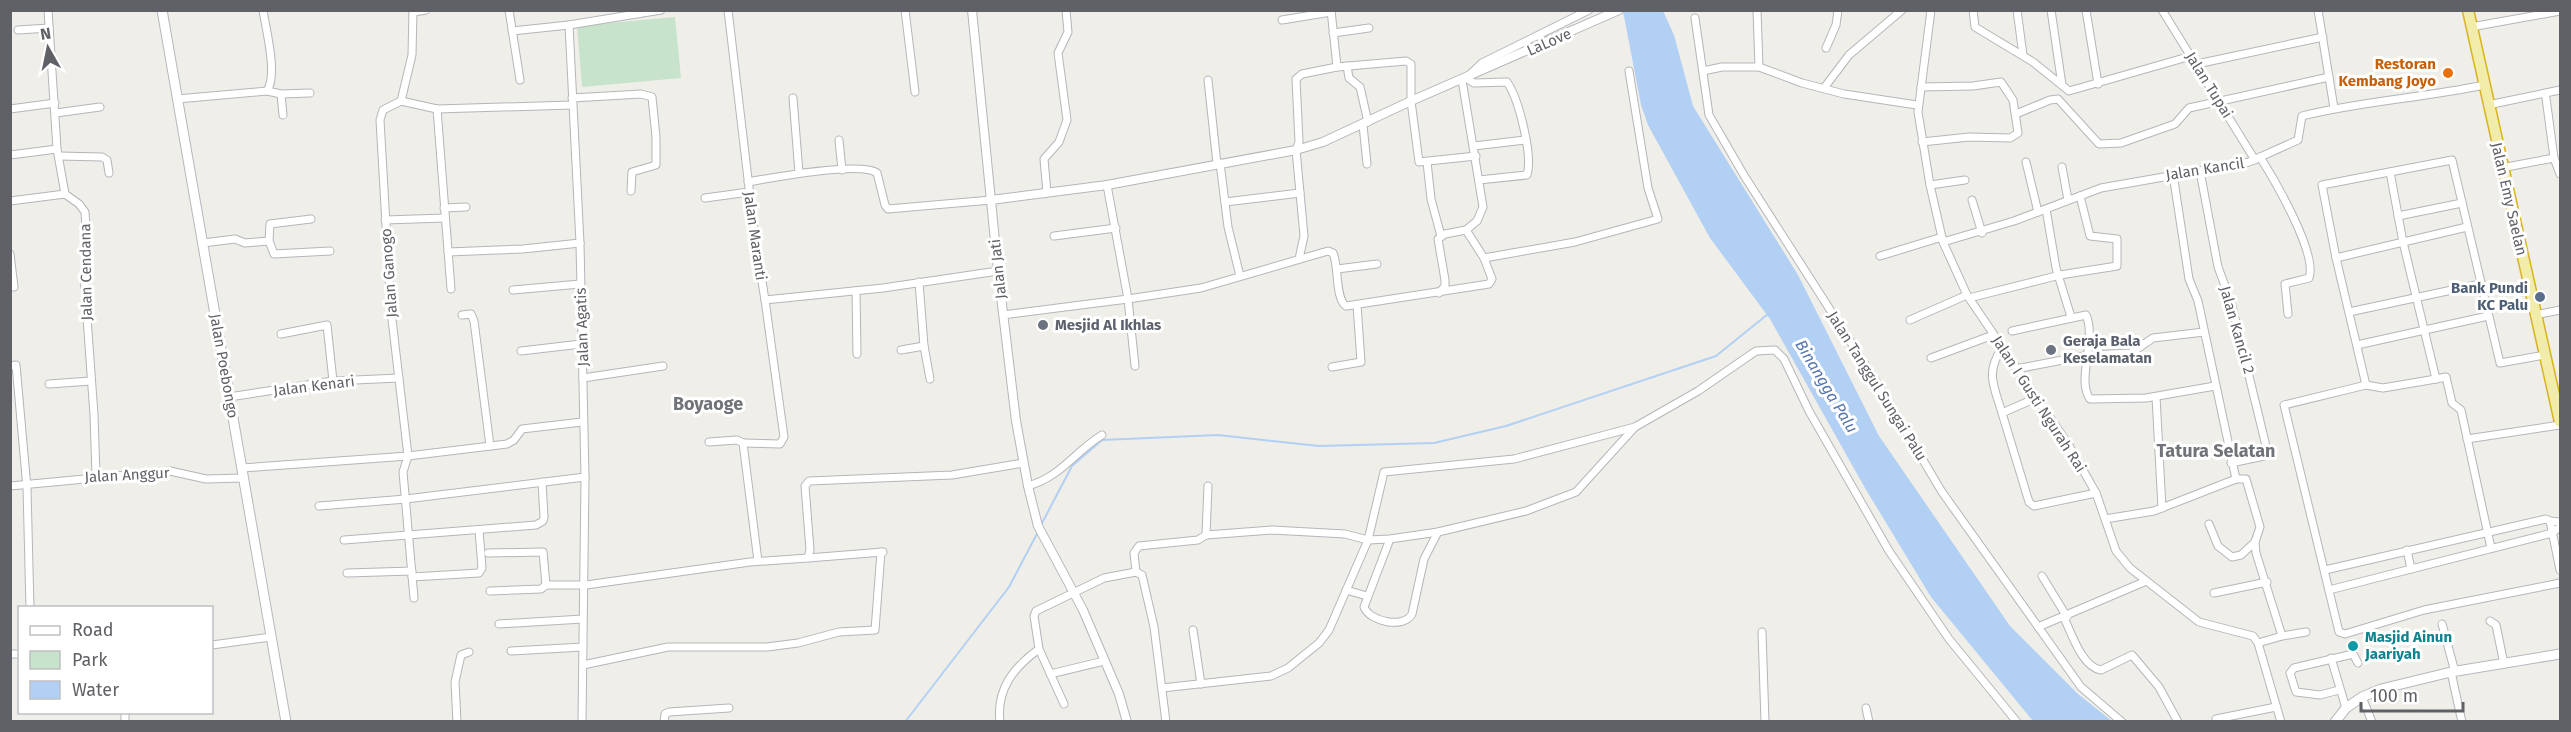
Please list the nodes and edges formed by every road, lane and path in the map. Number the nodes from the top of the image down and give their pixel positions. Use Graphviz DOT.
graph roads {
  1 [pos="48,10"];
  2 [pos="162,10"];
  3 [pos="263,10"];
  4 [pos="426,10"];
  5 [pos="509,10"];
  6 [pos="661,10"];
  7 [pos="728,10"];
  8 [pos="905,10"];
  9 [pos="972,10"];
  10 [pos="1066,10"];
  11 [pos="1589,10"];
  12 [pos="1619,10"];
  13 [pos="1757,10"];
  14 [pos="1838,10"];
  15 [pos="1902,10"];
  16 [pos="1931,10"];
  17 [pos="1973,10"];
  18 [pos="2016,10"];
  19 [pos="2051,10"];
  20 [pos="2086,10"];
  21 [pos="2162,10"];
  22 [pos="2318,10"];
  23 [pos="2468,10"];
  24 [pos="414,11"];
  25 [pos="1331,11"];
  26 [pos="2560,11"];
  27 [pos="606,14"];
  28 [pos="2560,17"];
  29 [pos="1695,18"];
  30 [pos="1282,20"];
  31 [pos="569,25"];
  32 [pos="2471,27"];
  33 [pos="49,28"];
  34 [pos="1369,28"];
  35 [pos="18,30"];
  36 [pos="512,32"];
  37 [pos="1333,33"];
  38 [pos="2323,37"];
  39 [pos="1826,48"];
  40 [pos="2023,56"];
  41 [pos="2190,56"];
  42 [pos="2197,64"];
  43 [pos="1347,66"];
  44 [pos="1336,67"];
  45 [pos="1759,67"];
  46 [pos="1703,70"];
  47 [pos="1629,71"];
  48 [pos="2329,77"];
  49 [pos="1464,79"];
  50 [pos="520,80"];
  51 [pos="1208,80"];
  52 [pos="2098,84"];
  53 [pos="2062,85"];
  54 [pos="2484,85"];
  55 [pos="1921,87"];
  56 [pos="1824,88"];
  57 [pos="2560,90"];
  58 [pos="267,91"];
  59 [pos="915,92"];
  60 [pos="310,93"];
  61 [pos="280,94"];
  62 [pos="793,98"];
  63 [pos="2546,98"];
  64 [pos="177,99"];
  65 [pos="2219,99"];
  66 [pos="1412,100"];
  67 [pos="401,101"];
  68 [pos="572,102"];
  69 [pos="55,103"];
  70 [pos="1917,105"];
  71 [pos="2488,105"];
  72 [pos="100,107"];
  73 [pos="2334,108"];
  74 [pos="10,109"];
  75 [pos="437,109"];
  76 [pos="56,113"];
  77 [pos="2016,114"];
  78 [pos="283,115"];
  79 [pos="1365,123"];
  80 [pos="839,140"];
  81 [pos="1525,140"];
  82 [pos="1922,141"];
  83 [pos="1474,146"];
  84 [pos="1296,150"];
  85 [pos="58,152"];
  86 [pos="10,155"];
  87 [pos="1476,156"];
  88 [pos="2554,158"];
  89 [pos="2257,159"];
  90 [pos="1427,162"];
  91 [pos="2026,162"];
  92 [pos="1219,164"];
  93 [pos="1367,164"];
  94 [pos="2062,167"];
  95 [pos="2501,168"];
  96 [pos="842,170"];
  97 [pos="2200,171"];
  98 [pos="2390,172"];
  99 [pos="109,173"];
  100 [pos="799,173"];
  101 [pos="2173,174"];
  102 [pos="2560,174"];
  103 [pos="1479,180"];
  104 [pos="1965,180"];
  105 [pos="748,182"];
  106 [pos="1107,185"];
  107 [pos="1930,185"];
  108 [pos="631,191"];
  109 [pos="749,192"];
  110 [pos="1047,193"];
  111 [pos="1300,193"];
  112 [pos="65,194"];
  113 [pos="2080,195"];
  114 [pos="705,198"];
  115 [pos="991,200"];
  116 [pos="1972,200"];
  117 [pos="2068,200"];
  118 [pos="10,201"];
  119 [pos="1225,202"];
  120 [pos="2462,203"];
  121 [pos="466,207"];
  122 [pos="444,208"];
  123 [pos="2046,208"];
  124 [pos="2037,212"];
  125 [pos="2398,216"];
  126 [pos="445,218"];
  127 [pos="311,219"];
  128 [pos="385,220"];
  129 [pos="2467,227"];
  130 [pos="1116,228"];
  131 [pos="1466,230"];
  132 [pos="1982,233"];
  133 [pos="1054,236"];
  134 [pos="1441,236"];
  135 [pos="1942,240"];
  136 [pos="269,241"];
  137 [pos="2403,242"];
  138 [pos="203,243"];
  139 [pos="580,243"];
  140 [pos="330,251"];
  141 [pos="448,252"];
  142 [pos="10,255"];
  143 [pos="1880,256"];
  144 [pos="1484,258"];
  145 [pos="2336,258"];
  146 [pos="1299,259"];
  147 [pos="1377,264"];
  148 [pos="1337,268"];
  149 [pos="998,271"];
  150 [pos="2060,275"];
  151 [pos="1240,276"];
  152 [pos="919,282"];
  153 [pos="580,284"];
  154 [pos="2480,284"];
  155 [pos="14,287"];
  156 [pos="451,289"];
  157 [pos="513,290"];
  158 [pos="856,291"];
  159 [pos="1439,294"];
  160 [pos="1968,297"];
  161 [pos="2416,298"];
  162 [pos="1128,299"];
  163 [pos="765,300"];
  164 [pos="1356,305"];
  165 [pos="2560,310"];
  166 [pos="2349,312"];
  167 [pos="2288,314"];
  168 [pos="462,315"];
  169 [pos="1003,315"];
  170 [pos="2535,315"];
  171 [pos="2488,316"];
  172 [pos="2071,317"];
  173 [pos="1910,320"];
  174 [pos="2424,330"];
  175 [pos="2012,331"];
  176 [pos="2205,332"];
  177 [pos="281,334"];
  178 [pos="1993,335"];
  179 [pos="581,344"];
  180 [pos="2357,345"];
  181 [pos="924,346"];
  182 [pos="2002,348"];
  183 [pos="901,350"];
  184 [pos="521,351"];
  185 [pos="857,354"];
  186 [pos="2089,354"];
  187 [pos="2545,355"];
  188 [pos="1931,358"];
  189 [pos="10,366"];
  190 [pos="663,366"];
  191 [pos="1136,366"];
  192 [pos="1332,367"];
  193 [pos="2016,369"];
  194 [pos="399,378"];
  195 [pos="583,378"];
  196 [pos="930,379"];
  197 [pos="2436,379"];
  198 [pos="91,381"];
  199 [pos="333,381"];
  200 [pos="49,384"];
  201 [pos="2366,385"];
  202 [pos="2215,386"];
  203 [pos="229,397"];
  204 [pos="2156,397"];
  205 [pos="2036,398"];
  206 [pos="2001,413"];
  207 [pos="10,419"];
  208 [pos="19,419"];
  209 [pos="582,422"];
  210 [pos="2560,424"];
  211 [pos="1635,427"];
  212 [pos="1102,435"];
  213 [pos="2467,439"];
  214 [pos="709,442"];
  215 [pos="743,443"];
  216 [pos="490,446"];
  217 [pos="408,456"];
  218 [pos="1023,462"];
  219 [pos="2231,463"];
  220 [pos="243,473"];
  221 [pos="96,476"];
  222 [pos="585,477"];
  223 [pos="2236,479"];
  224 [pos="542,482"];
  225 [pos="26,483"];
  226 [pos="10,486"];
  227 [pos="1028,486"];
  228 [pos="1208,486"];
  229 [pos="2096,493"];
  230 [pos="406,499"];
  231 [pos="319,506"];
  232 [pos="2162,508"];
  233 [pos="2105,519"];
  234 [pos="2550,521"];
  235 [pos="2560,522"];
  236 [pos="2210,524"];
  237 [pos="2560,527"];
  238 [pos="479,530"];
  239 [pos="1438,532"];
  240 [pos="2487,532"];
  241 [pos="2552,533"];
  242 [pos="1206,535"];
  243 [pos="409,537"];
  244 [pos="1390,539"];
  245 [pos="344,540"];
  246 [pos="1368,540"];
  247 [pos="2255,542"];
  248 [pos="2491,548"];
  249 [pos="2407,550"];
  250 [pos="488,553"];
  251 [pos="808,558"];
  252 [pos="758,561"];
  253 [pos="2411,569"];
  254 [pos="2325,570"];
  255 [pos="2560,570"];
  256 [pos="1136,572"];
  257 [pos="347,573"];
  258 [pos="412,574"];
  259 [pos="2042,576"];
  260 [pos="2144,582"];
  261 [pos="2267,582"];
  262 [pos="2560,583"];
  263 [pos="546,585"];
  264 [pos="586,585"];
  265 [pos="1346,590"];
  266 [pos="2329,590"];
  267 [pos="490,591"];
  268 [pos="1075,592"];
  269 [pos="2214,593"];
  270 [pos="1367,596"];
  271 [pos="414,598"];
  272 [pos="30,606"];
  273 [pos="2065,617"];
  274 [pos="583,620"];
  275 [pos="2490,621"];
  276 [pos="499,624"];
  277 [pos="2442,624"];
  278 [pos="2038,627"];
  279 [pos="1193,630"];
  280 [pos="1762,632"];
  281 [pos="2306,632"];
  282 [pos="2282,636"];
  283 [pos="271,637"];
  284 [pos="2258,643"];
  285 [pos="213,645"];
  286 [pos="583,647"];
  287 [pos="1039,649"];
  288 [pos="511,651"];
  289 [pos="469,652"];
  290 [pos="2560,654"];
  291 [pos="2331,658"];
  292 [pos="1104,661"];
  293 [pos="2358,663"];
  294 [pos="2504,664"];
  295 [pos="583,665"];
  296 [pos="2453,672"];
  297 [pos="1050,674"];
  298 [pos="1201,684"];
  299 [pos="1162,688"];
  300 [pos="2339,690"];
  301 [pos="2362,697"];
  302 [pos="1064,704"];
  303 [pos="2276,707"];
  304 [pos="729,708"];
  305 [pos="1866,708"];
  306 [pos="2346,708"];
  307 [pos="2216,719"];
  308 [pos="286,722"];
  309 [pos="456,722"];
  310 [pos="582,722"];
  311 [pos="664,722"];
  312 [pos="1000,722"];
  313 [pos="1127,722"];
  314 [pos="1166,722"];
  315 [pos="1765,722"];
  316 [pos="1869,722"];
  317 [pos="2017,722"];
  318 [pos="2122,722"];
  319 [pos="2178,722"];
  320 [pos="2281,722"];
  321 [pos="2335,722"];
  322 [pos="2372,722"];
  323 [pos="2462,722"];
  1 -- 33 [label="street"];
  2 -- 64 [label="main road, Jalan Poebongo"];
  3 -- 58 [label="street"];
  4 -- 24 [label="street"];
  5 -- 36 [label="street"];
  6 -- 27 [label="street"];
  7 -- 105 [label="street, Jalan Maranti"];
  8 -- 59 [label="street"];
  9 -- 115 [label="street, Jalan Jati"];
  10 -- 110 [label="street"];
  11 -- 49 [label="street"];
  12 -- 49 [label="street, LaLove"];
  13 -- 45 [label="street"];
  14 -- 39 [label="street"];
  15 -- 56 [label="street"];
  16 -- 55 [label="street, Jalan I Gusti Ngurah Rai"];
  17 -- 40 [label="street"];
  18 -- 40 [label="street"];
  19 -- 53 [label="street"];
  20 -- 52 [label="street"];
  21 -- 41 [label="street, Jalan Tupai"];
  22 -- 38 [label="street"];
  23 -- 32 [label="highway, Jalan Emy Saelan"];
  24 -- 67 [label="street"];
  25 -- 30 [label="street"];
  25 -- 37 [label="street"];
  26 -- 28 [label="street"];
  26 -- 32 [label="street"];
  27 -- 31 [label="street"];
  29 -- 46 [label="street, Jalan Tanggul Sungai Palu"];
  31 -- 36 [label="street"];
  31 -- 68 [label="street, Jalan Agatis"];
  32 -- 54 [label="highway, Jalan Emy Saelan"];
  33 -- 35 [label="street"];
  33 -- 69 [label="street"];
  34 -- 37 [label="street"];
  36 -- 50 [label="street"];
  37 -- 44 [label="street"];
  38 -- 42 [label="street"];
  38 -- 48 [label="street"];
  40 -- 53 [label="street"];
  41 -- 42 [label="street, Jalan Tupai"];
  41 -- 52 [label="street"];
  42 -- 65 [label="street, Jalan Tupai"];
  43 -- 44 [label="street"];
  43 -- 66 [label="street"];
  43 -- 79 [label="street"];
  44 -- 84 [label="street"];
  45 -- 46 [label="street"];
  45 -- 56 [label="street"];
  46 -- 278 [label="street, Jalan Tanggul Sungai Palu"];
  47 -- 144 [label="street"];
  48 -- 65 [label="street"];
  48 -- 73 [label="street"];
  49 -- 66 [label="street, LaLove"];
  49 -- 81 [label="street"];
  49 -- 83 [label="street"];
  51 -- 92 [label="street"];
  52 -- 53 [label="street"];
  54 -- 71 [label="highway, Jalan Emy Saelan"];
  54 -- 73 [label="street, Jalan Kancil"];
  55 -- 70 [label="street, Jalan I Gusti Ngurah Rai"];
  55 -- 77 [label="street"];
  56 -- 70 [label="street"];
  57 -- 71 [label="street"];
  58 -- 61 [label="street"];
  58 -- 64 [label="street"];
  60 -- 61 [label="street"];
  61 -- 78 [label="street"];
  62 -- 100 [label="street"];
  63 -- 88 [label="street"];
  64 -- 138 [label="main road, Jalan Poebongo"];
  65 -- 77 [label="street"];
  65 -- 89 [label="street, Jalan Tupai"];
  66 -- 79 [label="street, LaLove"];
  66 -- 90 [label="street"];
  67 -- 75 [label="street"];
  67 -- 128 [label="street, Jalan Ganogo"];
  68 -- 75 [label="street"];
  68 -- 108 [label="street"];
  68 -- 139 [label="street, Jalan Agatis"];
  69 -- 74 [label="street"];
  69 -- 76 [label="street"];
  70 -- 82 [label="street, Jalan I Gusti Ngurah Rai"];
  71 -- 95 [label="highway, Jalan Emy Saelan"];
  72 -- 76 [label="street"];
  73 -- 89 [label="street, Jalan Kancil"];
  75 -- 122 [label="street"];
  76 -- 85 [label="street"];
  77 -- 82 [label="street"];
  79 -- 84 [label="street, LaLove"];
  79 -- 93 [label="street"];
  80 -- 96 [label="street"];
  81 -- 83 [label="street"];
  81 -- 103 [label="street"];
  82 -- 107 [label="street, Jalan I Gusti Ngurah Rai"];
  83 -- 87 [label="street"];
  84 -- 92 [label="street, LaLove"];
  84 -- 111 [label="street"];
  85 -- 86 [label="street"];
  85 -- 99 [label="street"];
  85 -- 112 [label="street"];
  87 -- 90 [label="street"];
  87 -- 103 [label="street"];
  88 -- 95 [label="street"];
  88 -- 102 [label="street"];
  89 -- 97 [label="street, Jalan Kancil"];
  89 -- 167 [label="street, Jalan Tupai"];
  90 -- 134 [label="street"];
  91 -- 124 [label="street"];
  92 -- 106 [label="street, LaLove"];
  92 -- 119 [label="street"];
  94 -- 117 [label="street"];
  95 -- 170 [label="highway, Jalan Emy Saelan"];
  96 -- 100 [label="street"];
  96 -- 115 [label="street"];
  97 -- 101 [label="street, Jalan Kancil"];
  97 -- 219 [label="street, Jalan Kancil 2"];
  98 -- 120 [label="street"];
  98 -- 125 [label="street"];
  98 -- 145 [label="street"];
  100 -- 105 [label="street"];
  101 -- 113 [label="street, Jalan Kancil"];
  101 -- 176 [label="street, Jalan Kancil 2"];
  103 -- 131 [label="street"];
  104 -- 107 [label="street"];
  105 -- 109 [label="street, Jalan Maranti"];
  106 -- 110 [label="street, LaLove"];
  106 -- 130 [label="street"];
  107 -- 135 [label="street, Jalan I Gusti Ngurah Rai"];
  109 -- 114 [label="street"];
  109 -- 163 [label="street, Jalan Maranti"];
  110 -- 115 [label="street, LaLove"];
  111 -- 119 [label="street"];
  111 -- 146 [label="street"];
  112 -- 118 [label="street"];
  112 -- 198 [label="street, Jalan Cendana"];
  113 -- 117 [label="street, Jalan Kancil"];
  113 -- 150 [label="street"];
  115 -- 149 [label="street, Jalan Jati"];
  116 -- 132 [label="street"];
  117 -- 123 [label="street, Jalan Kancil"];
  119 -- 151 [label="street"];
  120 -- 125 [label="street"];
  120 -- 129 [label="street"];
  121 -- 122 [label="street"];
  122 -- 126 [label="street"];
  123 -- 124 [label="street, Jalan Kancil"];
  123 -- 150 [label="street"];
  124 -- 132 [label="street, Jalan Kancil"];
  125 -- 137 [label="street"];
  126 -- 128 [label="street"];
  126 -- 141 [label="street"];
  127 -- 136 [label="street"];
  128 -- 194 [label="street, Jalan Ganogo"];
  129 -- 137 [label="street"];
  129 -- 154 [label="street"];
  130 -- 133 [label="street"];
  130 -- 162 [label="street"];
  131 -- 134 [label="street"];
  131 -- 144 [label="street"];
  132 -- 135 [label="street, Jalan Kancil"];
  134 -- 159 [label="street"];
  135 -- 143 [label="street, Jalan Kancil"];
  135 -- 160 [label="street, Jalan I Gusti Ngurah Rai"];
  136 -- 138 [label="street"];
  136 -- 140 [label="street"];
  137 -- 145 [label="street"];
  137 -- 161 [label="street"];
  138 -- 203 [label="main road, Jalan Poebongo"];
  139 -- 141 [label="street"];
  139 -- 153 [label="street, Jalan Agatis"];
  141 -- 156 [label="street"];
  142 -- 155 [label="street"];
  144 -- 159 [label="street"];
  145 -- 166 [label="street"];
  146 -- 148 [label="street"];
  146 -- 151 [label="street"];
  147 -- 148 [label="street"];
  148 -- 164 [label="street"];
  149 -- 152 [label="street, Jalan Maranti"];
  149 -- 169 [label="street, Jalan Jati"];
  150 -- 160 [label="street"];
  150 -- 172 [label="street"];
  151 -- 162 [label="street"];
  152 -- 158 [label="street, Jalan Maranti"];
  152 -- 181 [label="street"];
  153 -- 157 [label="street"];
  153 -- 179 [label="street, Jalan Agatis"];
  154 -- 161 [label="street"];
  154 -- 171 [label="street"];
  158 -- 163 [label="street, Jalan Maranti"];
  158 -- 185 [label="street"];
  159 -- 164 [label="street"];
  160 -- 173 [label="street"];
  160 -- 178 [label="street, Jalan I Gusti Ngurah Rai"];
  161 -- 166 [label="street"];
  161 -- 174 [label="street"];
  162 -- 169 [label="street"];
  162 -- 191 [label="street"];
  163 -- 215 [label="street"];
  164 -- 192 [label="street"];
  165 -- 170 [label="street"];
  166 -- 180 [label="street"];
  168 -- 216 [label="street"];
  169 -- 218 [label="street, Jalan Jati"];
  170 -- 187 [label="highway, Jalan Emy Saelan"];
  171 -- 174 [label="street"];
  171 -- 187 [label="street"];
  172 -- 175 [label="street"];
  172 -- 186 [label="street"];
  174 -- 180 [label="street"];
  174 -- 197 [label="street"];
  176 -- 186 [label="street"];
  176 -- 202 [label="street, Jalan Kancil 2"];
  177 -- 199 [label="street"];
  178 -- 182 [label="street, Jalan I Gusti Ngurah Rai"];
  178 -- 188 [label="street"];
  179 -- 184 [label="street"];
  179 -- 195 [label="street, Jalan Agatis"];
  180 -- 201 [label="street"];
  181 -- 183 [label="street"];
  181 -- 196 [label="street"];
  182 -- 193 [label="street, Jalan I Gusti Ngurah Rai"];
  182 -- 206 [label="street"];
  186 -- 193 [label="street"];
  186 -- 204 [label="street"];
  187 -- 210 [label="highway, Jalan Emy Saelan"];
  189 -- 208 [label="street"];
  190 -- 195 [label="street"];
  193 -- 205 [label="street, Jalan I Gusti Ngurah Rai"];
  194 -- 199 [label="street, Jalan Kenari"];
  194 -- 217 [label="street, Jalan Ganogo"];
  195 -- 209 [label="street, Jalan Agatis"];
  197 -- 201 [label="street"];
  197 -- 213 [label="street"];
  198 -- 200 [label="street"];
  198 -- 221 [label="street, Jalan Cendana"];
  199 -- 203 [label="street, Jalan Kenari"];
  201 -- 254 [label="street"];
  202 -- 204 [label="street"];
  202 -- 219 [label="street, Jalan Kancil 2"];
  203 -- 220 [label="main road, Jalan Poebongo"];
  204 -- 232 [label="street"];
  205 -- 206 [label="street"];
  205 -- 229 [label="street, Jalan I Gusti Ngurah Rai"];
  206 -- 229 [label="street"];
  207 -- 208 [label="street"];
  208 -- 225 [label="street"];
  209 -- 216 [label="street, Jalan Anggur"];
  209 -- 222 [label="street, Jalan Agatis"];
  210 -- 213 [label="street"];
  211 -- 239 [label="street"];
  211 -- 246 [label="street"];
  211 -- 317 [label="street"];
  212 -- 227 [label="street"];
  213 -- 240 [label="street"];
  214 -- 215 [label="street"];
  215 -- 252 [label="street"];
  216 -- 217 [label="street, Jalan Anggur"];
  217 -- 220 [label="street, Jalan Anggur"];
  217 -- 230 [label="street, Jalan Ganogo"];
  218 -- 227 [label="street, Jalan Jati"];
  218 -- 251 [label="street"];
  219 -- 223 [label="street, Jalan Kancil 2"];
  220 -- 221 [label="street, Jalan Anggur"];
  220 -- 283 [label="main road, Jalan Poebongo"];
  221 -- 225 [label="street, Jalan Anggur"];
  222 -- 224 [label="street"];
  222 -- 264 [label="street, Jalan Agatis"];
  223 -- 232 [label="street"];
  223 -- 247 [label="street, Jalan Kancil 2"];
  224 -- 230 [label="street"];
  224 -- 238 [label="street"];
  225 -- 226 [label="street, Jalan Anggur"];
  225 -- 272 [label="street"];
  227 -- 268 [label="street, Jalan Jati"];
  228 -- 242 [label="street"];
  229 -- 233 [label="street, Jalan I Gusti Ngurah Rai"];
  230 -- 231 [label="street"];
  230 -- 243 [label="street, Jalan Ganogo"];
  232 -- 233 [label="street"];
  233 -- 260 [label="street, Jalan I Gusti Ngurah Rai"];
  234 -- 235 [label="street"];
  234 -- 240 [label="street"];
  234 -- 241 [label="street"];
  236 -- 247 [label="street"];
  237 -- 241 [label="street"];
  238 -- 243 [label="street"];
  238 -- 258 [label="street"];
  239 -- 244 [label="street"];
  239 -- 270 [label="street"];
  240 -- 248 [label="street"];
  240 -- 249 [label="street"];
  241 -- 248 [label="street"];
  241 -- 255 [label="street"];
  242 -- 246 [label="street"];
  242 -- 256 [label="street"];
  243 -- 245 [label="street"];
  243 -- 258 [label="street, Jalan Ganogo"];
  244 -- 246 [label="street"];
  244 -- 270 [label="street"];
  246 -- 265 [label="street"];
  247 -- 261 [label="street, Jalan Kancil 2"];
  248 -- 253 [label="street"];
  249 -- 253 [label="street"];
  249 -- 254 [label="street"];
  250 -- 263 [label="street"];
  251 -- 252 [label="street"];
  251 -- 295 [label="street"];
  252 -- 264 [label="street"];
  253 -- 266 [label="street"];
  254 -- 266 [label="street"];
  256 -- 268 [label="street"];
  256 -- 299 [label="street"];
  257 -- 258 [label="street"];
  258 -- 271 [label="street, Jalan Ganogo"];
  259 -- 273 [label="street"];
  260 -- 273 [label="street"];
  260 -- 284 [label="street, Jalan I Gusti Ngurah Rai"];
  261 -- 269 [label="street"];
  261 -- 282 [label="street, Jalan Kancil 2"];
  262 -- 266 [label="street"];
  263 -- 264 [label="street"];
  263 -- 267 [label="street"];
  264 -- 274 [label="street, Jalan Agatis"];
  265 -- 270 [label="street"];
  265 -- 298 [label="street"];
  268 -- 287 [label="street"];
  268 -- 292 [label="street"];
  273 -- 278 [label="street"];
  273 -- 319 [label="street"];
  274 -- 276 [label="street"];
  274 -- 286 [label="street, Jalan Agatis"];
  275 -- 294 [label="street"];
  277 -- 296 [label="street"];
  278 -- 318 [label="street, Jalan Tanggul Sungai Palu"];
  279 -- 298 [label="street"];
  280 -- 315 [label="street"];
  281 -- 282 [label="street"];
  282 -- 284 [label="street"];
  283 -- 285 [label="street"];
  283 -- 308 [label="main road, Jalan Poebongo"];
  284 -- 303 [label="street"];
  286 -- 288 [label="street"];
  286 -- 295 [label="street, Jalan Agatis"];
  287 -- 297 [label="street"];
  287 -- 312 [label="street"];
  289 -- 309 [label="street"];
  290 -- 294 [label="main road"];
  291 -- 293 [label="street"];
  291 -- 300 [label="street"];
  291 -- 300 [label="street"];
  292 -- 297 [label="street"];
  292 -- 313 [label="street"];
  294 -- 296 [label="main road"];
  295 -- 310 [label="street, Jalan Agatis"];
  296 -- 301 [label="main road"];
  296 -- 323 [label="street"];
  297 -- 302 [label="street"];
  298 -- 299 [label="street"];
  299 -- 314 [label="street"];
  300 -- 306 [label="street"];
  301 -- 306 [label="main road"];
  301 -- 322 [label="street"];
  303 -- 307 [label="street"];
  303 -- 320 [label="street"];
  304 -- 311 [label="street"];
  305 -- 316 [label="street"];
  306 -- 321 [label="main road"];
}
